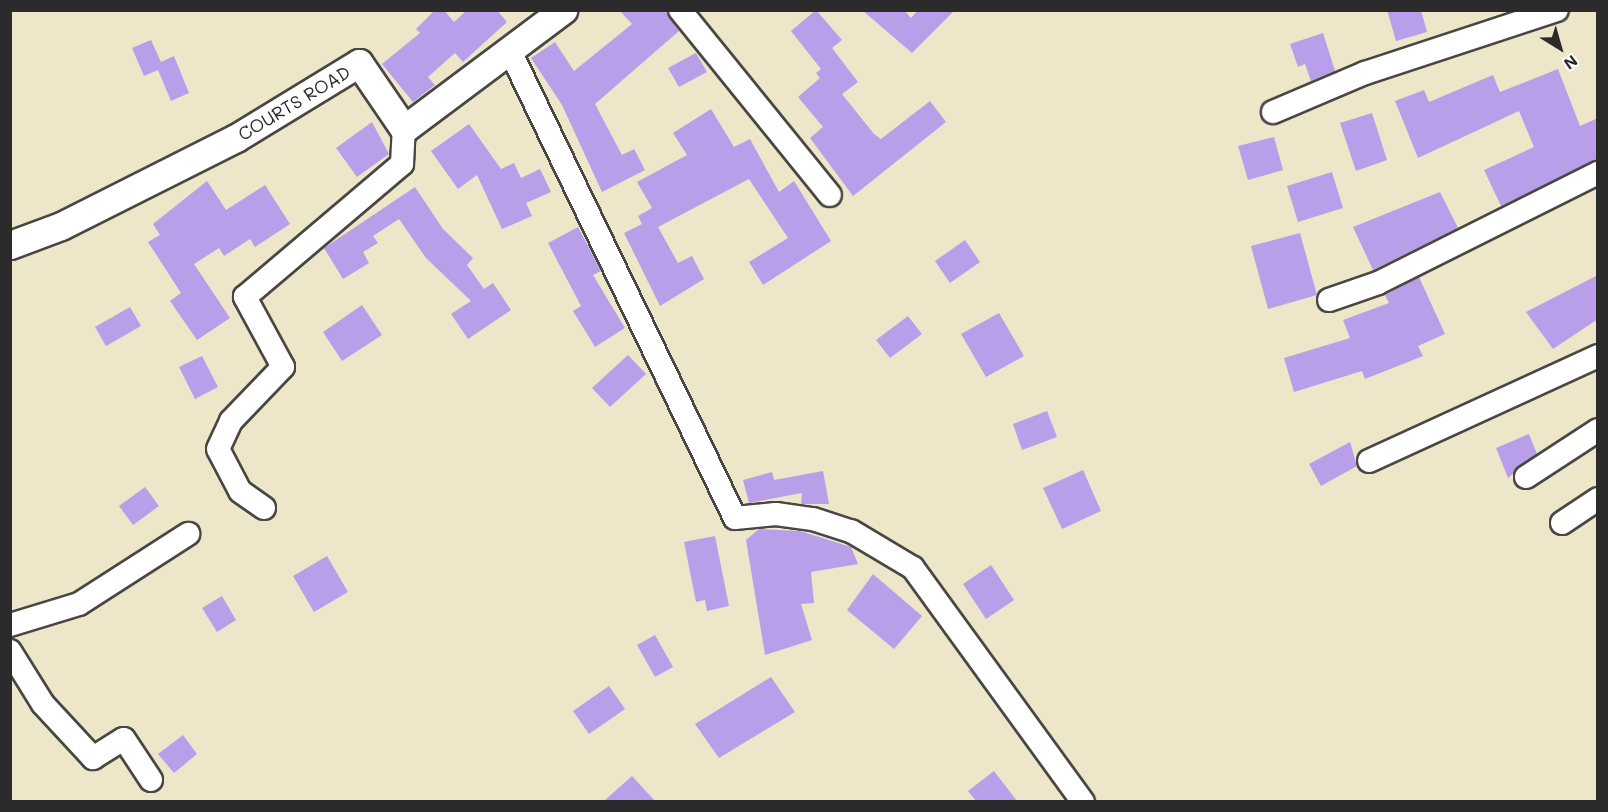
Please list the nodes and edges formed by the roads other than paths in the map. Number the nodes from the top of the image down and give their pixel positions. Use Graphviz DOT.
graph roads {
  1 [pos="563,10"];
  2 [pos="680,10"];
  3 [pos="1557,10"];
  4 [pos="510,51"];
  5 [pos="1273,112"];
  6 [pos="404,129"];
  7 [pos="1598,173"];
  8 [pos="830,195"];
  9 [pos="10,245"];
  10 [pos="1329,300"];
  11 [pos="1598,356"];
  12 [pos="1598,430"];
  13 [pos="1369,461"];
  14 [pos="1526,477"];
  15 [pos="1598,499"];
  16 [pos="264,508"];
  17 [pos="1562,523"];
  18 [pos="188,534"];
  19 [pos="10,625"];
  20 [pos="10,651"];
  21 [pos="151,780"];
  22 [pos="1083,801"];
  1 -- 4 [label="street"];
  2 -- 8 [label="street"];
  3 -- 5 [label="street"];
  4 -- 6 [label="street"];
  4 -- 22 [label="street"];
  6 -- 9 [label="street, COURTS ROAD"];
  6 -- 16 [label="street"];
  7 -- 10 [label="street"];
  11 -- 13 [label="street"];
  12 -- 14 [label="street"];
  15 -- 17 [label="street"];
  18 -- 19 [label="street"];
  20 -- 21 [label="street"];
}
